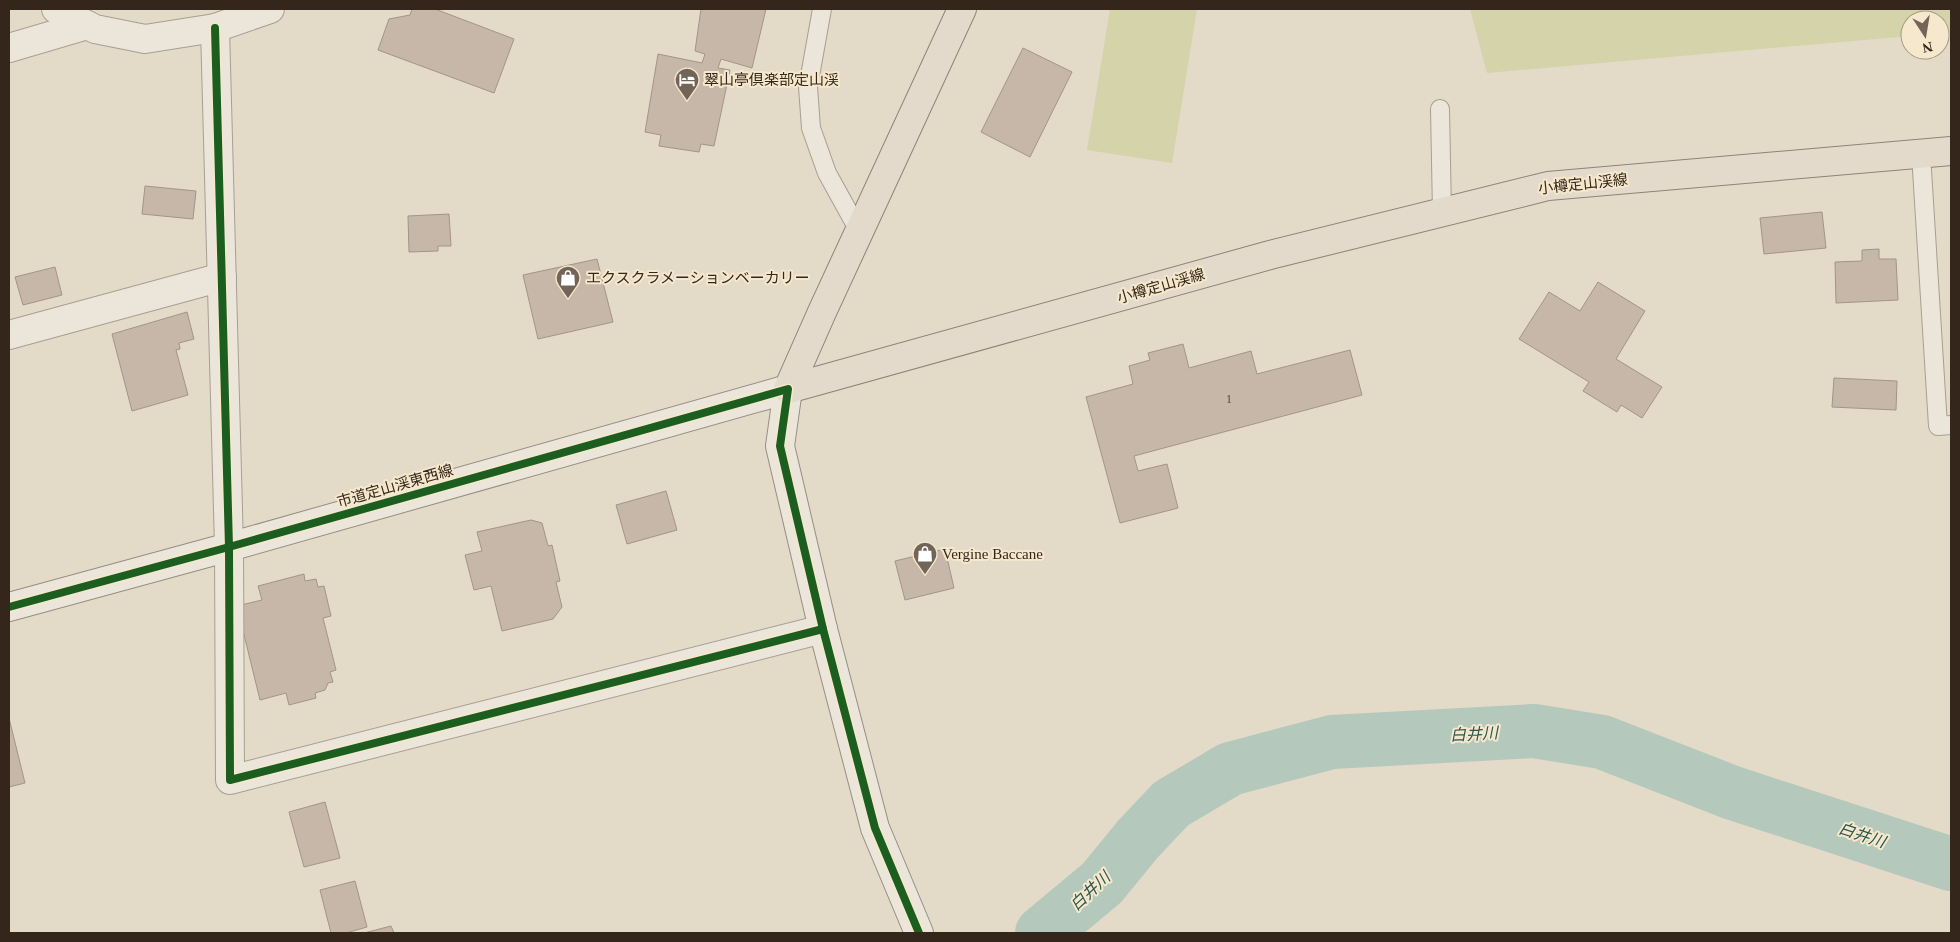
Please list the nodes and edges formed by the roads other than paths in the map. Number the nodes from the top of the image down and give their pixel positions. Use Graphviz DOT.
graph roads {
  1 [pos="56,9"];
  2 [pos="270,9"];
  3 [pos="822,9"];
  4 [pos="962,9"];
  5 [pos="87,25"];
  6 [pos="215,28"];
  7 [pos="9,48"];
  8 [pos="1440,109"];
  9 [pos="1951,152"];
  10 [pos="1921,154"];
  11 [pos="1442,213"];
  12 [pos="859,231"];
  13 [pos="222,277"];
  14 [pos="9,335"];
  15 [pos="788,389"];
  16 [pos="1951,425"];
  17 [pos="230,547"];
  18 [pos="9,607"];
  19 [pos="823,628"];
  20 [pos="914,921"];
  1 -- 5 [label="street"];
  2 -- 6 [label="street"];
  3 -- 12 [label="lane"];
  4 -- 12 [label="main road"];
  5 -- 6 [label="street"];
  5 -- 7 [label="street"];
  6 -- 13 [label="street"];
  8 -- 11 [label="lane"];
  9 -- 10 [label="main road, 小樽定山渓線"];
  10 -- 11 [label="main road, 小樽定山渓線"];
  10 -- 16 [label="lane"];
  11 -- 15 [label="main road, 小樽定山渓線"];
  12 -- 15 [label="main road"];
  13 -- 14 [label="street"];
  13 -- 17 [label="street"];
  15 -- 17 [label="street, 市道定山渓東西線"];
  15 -- 19 [label="street"];
  17 -- 18 [label="street, 市道定山渓東西線"];
  17 -- 19 [label="street"];
  19 -- 20 [label="street"];
}
